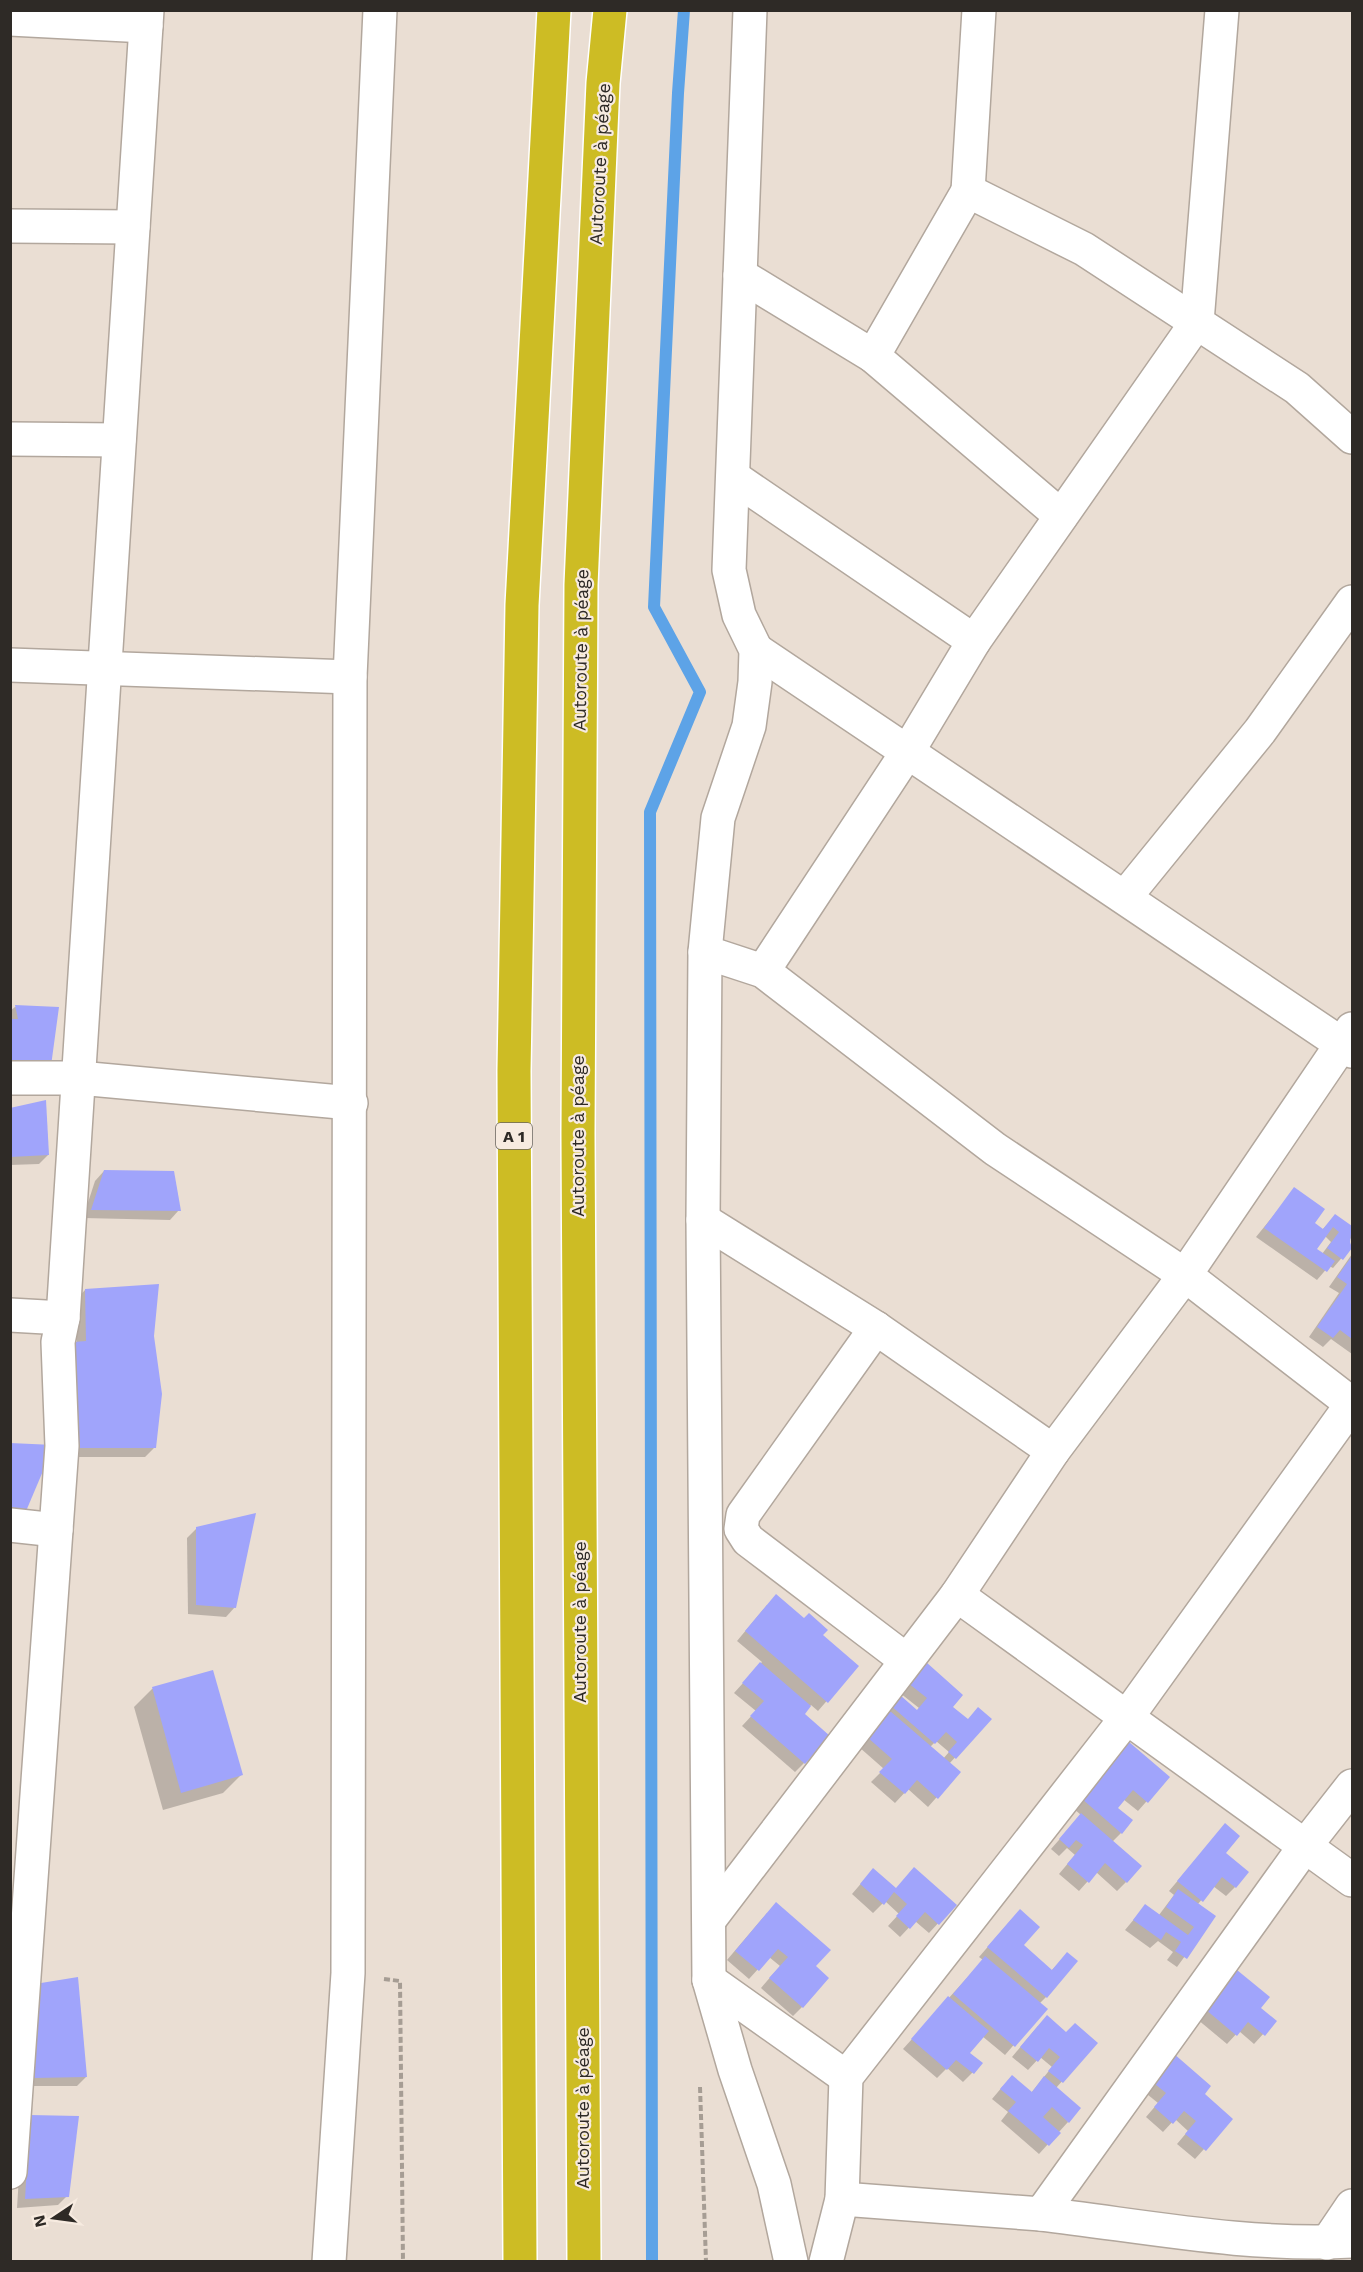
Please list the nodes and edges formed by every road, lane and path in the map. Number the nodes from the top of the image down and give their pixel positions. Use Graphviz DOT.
graph roads {
  1 [pos="380,10"];
  2 [pos="554,10"];
  3 [pos="610,10"];
  4 [pos="750,10"];
  5 [pos="979,10"];
  6 [pos="1222,10"];
  7 [pos="146,18"];
  8 [pos="10,19"];
  9 [pos="968,191"];
  10 [pos="10,226"];
  11 [pos="133,227"];
  12 [pos="740,275"];
  13 [pos="1197,322"];
  14 [pos="873,356"];
  15 [pos="1353,437"];
  16 [pos="10,439"];
  17 [pos="119,440"];
  18 [pos="733,477"];
  19 [pos="1061,516"];
  20 [pos="1353,602"];
  21 [pos="974,641"];
  22 [pos="756,650"];
  23 [pos="10,665"];
  24 [pos="105,668"];
  25 [pos="350,677"];
  26 [pos="908,751"];
  27 [pos="1125,897"];
  28 [pos="705,952"];
  29 [pos="763,971"];
  30 [pos="1349,1041"];
  31 [pos="10,1078"];
  32 [pos="79,1078"];
  33 [pos="351,1103"];
  34 [pos="703,1220"];
  35 [pos="1185,1275"];
  36 [pos="10,1315"];
  37 [pos="63,1318"];
  38 [pos="876,1328"];
  39 [pos="1352,1404"];
  40 [pos="1053,1451"];
  41 [pos="10,1525"];
  42 [pos="56,1530"];
  43 [pos="957,1595"];
  44 [pos="906,1660"];
  45 [pos="1126,1717"];
  46 [pos="1353,1786"];
  47 [pos="1305,1846"];
  48 [pos="1353,1880"];
  49 [pos="709,1920"];
  50 [pos="348,1973"];
  51 [pos="709,1980"];
  52 [pos="846,2077"];
  53 [pos="13,2112"];
  54 [pos="702,2142"];
  55 [pos="10,2172"];
  56 [pos="842,2199"];
  57 [pos="1353,2206"];
  58 [pos="1041,2214"];
  59 [pos="1336,2248"];
  60 [pos="329,2262"];
  61 [pos="403,2262"];
  62 [pos="520,2262"];
  63 [pos="584,2262"];
  64 [pos="706,2262"];
  65 [pos="791,2262"];
  66 [pos="826,2262"];
  1 -- 25 [label="street"];
  2 -- 62 [label="highway, A 1"];
  3 -- 63 [label="highway, Autoroute à péage"];
  4 -- 12 [label="street"];
  5 -- 9 [label="street"];
  6 -- 13 [label="street"];
  7 -- 8 [label="street"];
  7 -- 11 [label="street"];
  9 -- 13 [label="street"];
  9 -- 14 [label="street"];
  10 -- 11 [label="street"];
  11 -- 17 [label="street"];
  12 -- 14 [label="street"];
  12 -- 18 [label="street"];
  13 -- 15 [label="street"];
  13 -- 19 [label="street"];
  14 -- 19 [label="street"];
  16 -- 17 [label="street"];
  17 -- 24 [label="street"];
  18 -- 21 [label="street"];
  18 -- 22 [label="street"];
  19 -- 21 [label="street"];
  20 -- 27 [label="street"];
  21 -- 26 [label="street"];
  22 -- 26 [label="street"];
  22 -- 28 [label="street"];
  23 -- 24 [label="street"];
  24 -- 25 [label="street"];
  24 -- 32 [label="street"];
  25 -- 33 [label="street"];
  26 -- 27 [label="street"];
  26 -- 29 [label="street"];
  27 -- 30 [label="street"];
  28 -- 29 [label="street"];
  28 -- 34 [label="street"];
  29 -- 35 [label="street"];
  30 -- 35 [label="street"];
  31 -- 32 [label="street"];
  32 -- 33 [label="street"];
  32 -- 37 [label="street"];
  33 -- 50 [label="street"];
  34 -- 38 [label="street"];
  34 -- 49 [label="street"];
  35 -- 39 [label="street"];
  35 -- 40 [label="street"];
  36 -- 37 [label="street"];
  37 -- 42 [label="street"];
  38 -- 40 [label="street"];
  38 -- 44 [label="street"];
  39 -- 45 [label="street"];
  40 -- 43 [label="street"];
  41 -- 42 [label="street"];
  42 -- 53 [label="street"];
  43 -- 44 [label="street"];
  43 -- 45 [label="street"];
  44 -- 49 [label="street"];
  45 -- 47 [label="street"];
  45 -- 52 [label="street"];
  46 -- 47 [label="street"];
  47 -- 48 [label="street"];
  47 -- 58 [label="street"];
  49 -- 51 [label="street"];
  50 -- 60 [label="street"];
  50 -- 61 [label="path"];
  51 -- 52 [label="street"];
  51 -- 65 [label="street"];
  52 -- 56 [label="street"];
  53 -- 55 [label="street"];
  54 -- 64 [label="path"];
  56 -- 58 [label="street"];
  56 -- 66 [label="street"];
  57 -- 59 [label="street"];
  58 -- 59 [label="street"];
}
